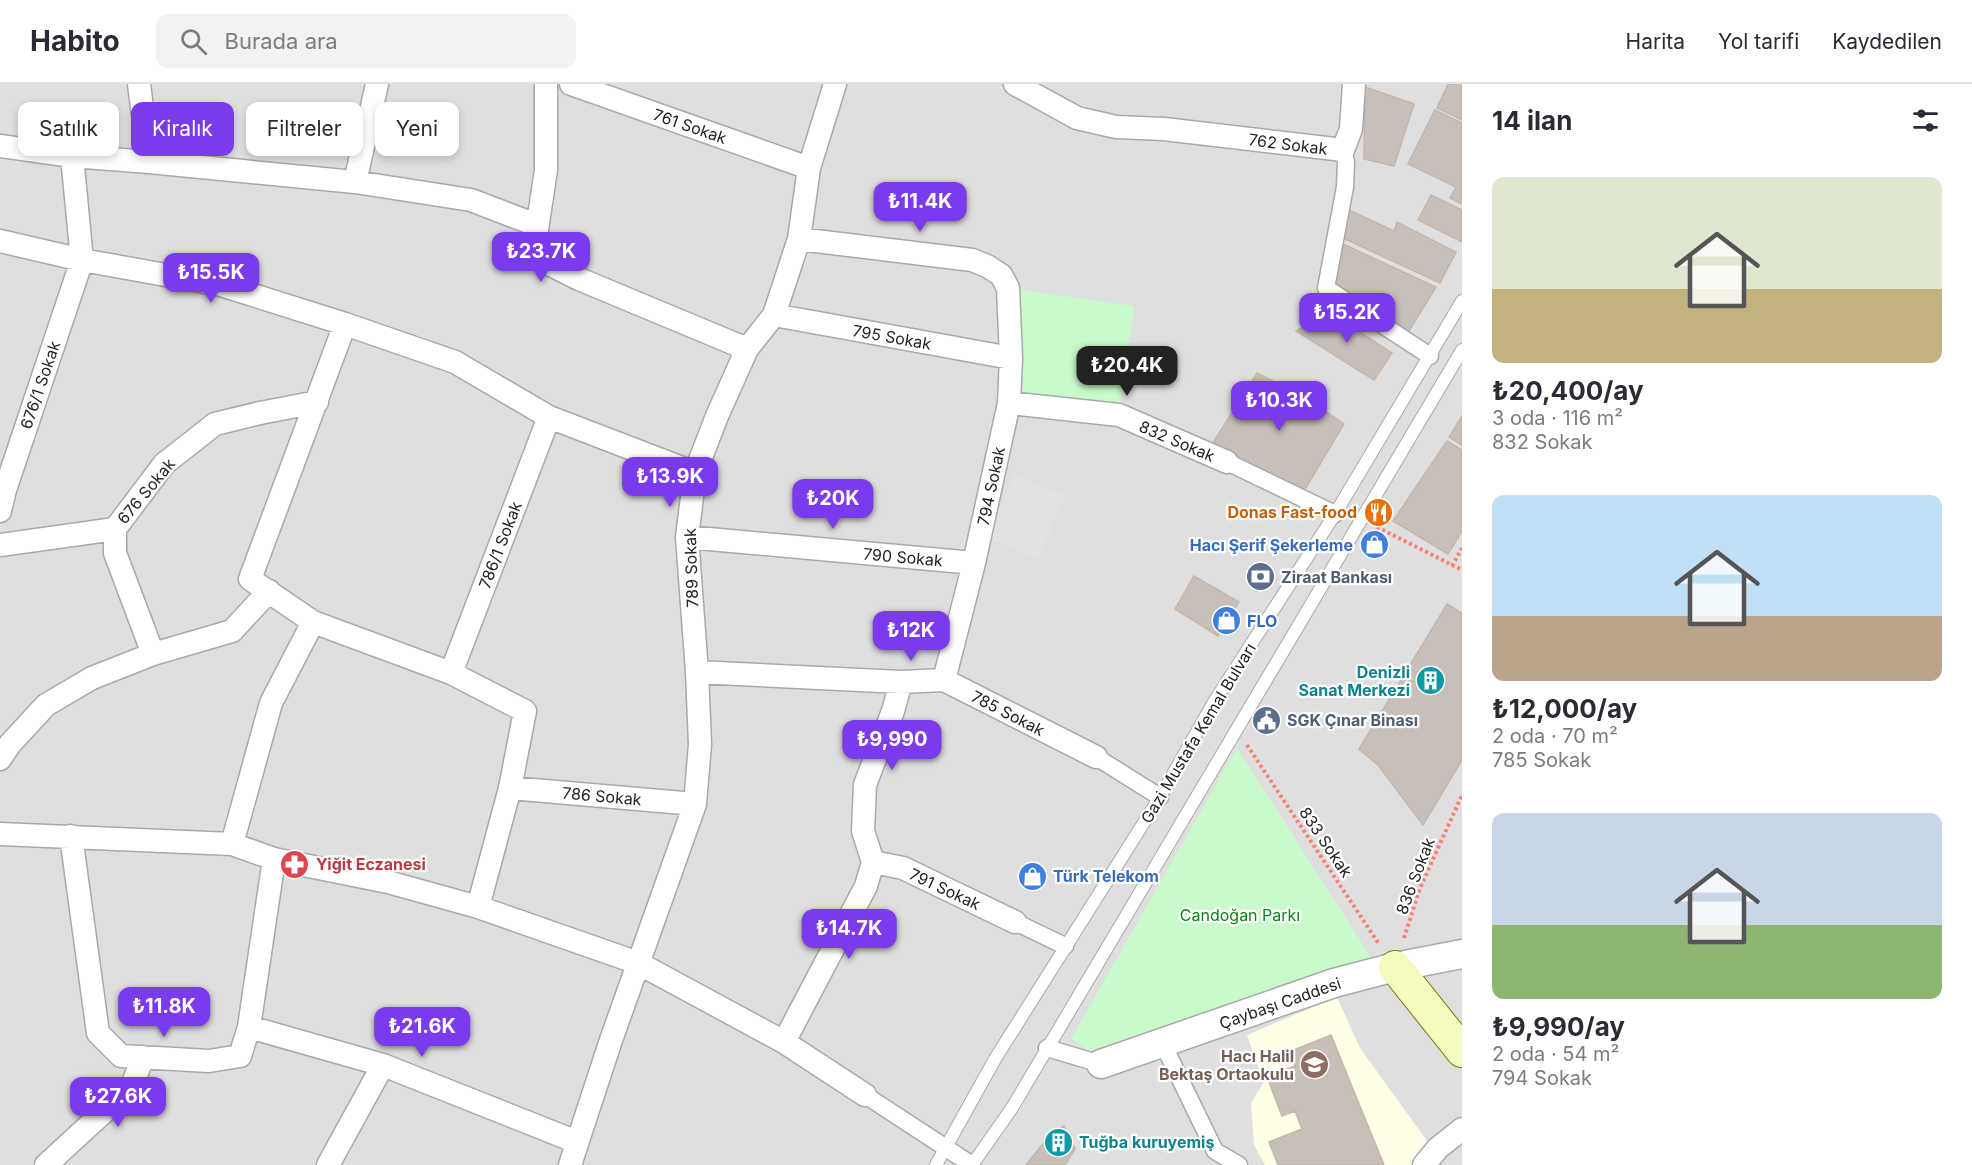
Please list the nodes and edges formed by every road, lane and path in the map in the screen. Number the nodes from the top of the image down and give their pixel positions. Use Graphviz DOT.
graph roads {
  1 [pos="139,84"];
  2 [pos="377,84"];
  3 [pos="546,84"];
  4 [pos="571,84"];
  5 [pos="835,84"];
  6 [pos="1015,84"];
  7 [pos="1354,84"];
  8 [pos="0,146"];
  9 [pos="18,148"];
  10 [pos="1342,150"];
  11 [pos="72,156"];
  12 [pos="148,162"];
  13 [pos="809,168"];
  14 [pos="355,182"];
  15 [pos="536,225"];
  16 [pos="799,239"];
  17 [pos="0,241"];
  18 [pos="82,260"];
  19 [pos="1462,301"];
  20 [pos="774,315"];
  21 [pos="345,324"];
  22 [pos="747,349"];
  23 [pos="1462,350"];
  24 [pos="1431,356"];
  25 [pos="1011,358"];
  26 [pos="317,402"];
  27 [pos="1009,403"];
  28 [pos="549,417"];
  29 [pos="1227,462"];
  30 [pos="695,473"];
  31 [pos="0,511"];
  32 [pos="1335,514"];
  33 [pos="1362,519"];
  34 [pos="115,529"];
  35 [pos="687,537"];
  36 [pos="0,545"];
  37 [pos="1462,548"];
  38 [pos="974,563"];
  39 [pos="1452,566"];
  40 [pos="1462,570"];
  41 [pos="269,591"];
  42 [pos="313,622"];
  43 [pos="153,654"];
  44 [pos="697,672"];
  45 [pos="451,674"];
  46 [pos="944,680"];
  47 [pos="901,682"];
  48 [pos="1237,730"];
  49 [pos="1096,757"];
  50 [pos="0,759"];
  51 [pos="510,788"];
  52 [pos="1462,795"];
  53 [pos="1160,797"];
  54 [pos="695,804"];
  55 [pos="0,834"];
  56 [pos="71,836"];
  57 [pos="232,844"];
  58 [pos="274,859"];
  59 [pos="873,862"];
  60 [pos="478,907"];
  61 [pos="1015,922"];
  62 [pos="1065,946"];
  63 [pos="1462,954"];
  64 [pos="639,963"];
  65 [pos="1395,967"];
  66 [pos="249,1027"];
  67 [pos="783,1042"];
  68 [pos="1162,1042"];
  69 [pos="1047,1048"];
  70 [pos="1462,1051"];
  71 [pos="143,1057"];
  72 [pos="1101,1064"];
  73 [pos="383,1065"];
  74 [pos="865,1095"];
  75 [pos="1462,1130"];
  76 [pos="577,1142"];
  77 [pos="946,1149"];
  78 [pos="46,1165"];
  79 [pos="328,1165"];
  80 [pos="570,1165"];
  81 [pos="936,1165"];
  82 [pos="972,1165"];
  83 [pos="1239,1165"];
  84 [pos="1424,1165"];
  1 -- 12 [label="street"];
  2 -- 14 [label="street"];
  3 -- 15 [label="street"];
  4 -- 13 [label="street, 761 Sokak"];
  5 -- 13 [label="street, 789 Sokak"];
  6 -- 10 [label="street, 762 Sokak"];
  7 -- 10 [label="street"];
  8 -- 9 [label="street"];
  10 -- 24 [label="street, 762 Sokak"];
  11 -- 12 [label="street"];
  11 -- 18 [label="street"];
  12 -- 14 [label="street"];
  13 -- 16 [label="street, 789 Sokak"];
  14 -- 15 [label="street"];
  15 -- 22 [label="street"];
  16 -- 20 [label="street, 789 Sokak"];
  16 -- 25 [label="street, 794 Sokak"];
  17 -- 18 [label="street"];
  18 -- 21 [label="street"];
  18 -- 31 [label="street, 676/1 Sokak"];
  19 -- 24 [label="lane, Gazi Mustafa Kemal Bulvarı"];
  20 -- 22 [label="street, 789 Sokak"];
  20 -- 25 [label="street, 795 Sokak"];
  21 -- 26 [label="street"];
  21 -- 28 [label="street"];
  22 -- 30 [label="street, 789 Sokak"];
  23 -- 33 [label="lane, Gazi Mustafa Kemal Bulvarı"];
  24 -- 32 [label="lane, Gazi Mustafa Kemal Bulvarı"];
  25 -- 27 [label="street, 794 Sokak"];
  26 -- 34 [label="street, 676 Sokak"];
  26 -- 41 [label="street"];
  27 -- 29 [label="street, 832 Sokak"];
  27 -- 38 [label="street, 794 Sokak"];
  28 -- 30 [label="street"];
  28 -- 45 [label="street, 786/1 Sokak"];
  29 -- 32 [label="street, 832 Sokak"];
  30 -- 35 [label="street, 789 Sokak"];
  32 -- 53 [label="lane, Gazi Mustafa Kemal Bulvarı"];
  33 -- 39 [label="path"];
  33 -- 48 [label="lane, Gazi Mustafa Kemal Bulvarı"];
  34 -- 36 [label="street, 676 Sokak"];
  34 -- 43 [label="street"];
  35 -- 38 [label="street, 790 Sokak"];
  35 -- 44 [label="street, 789 Sokak"];
  37 -- 39 [label="path"];
  38 -- 46 [label="street, 794 Sokak"];
  39 -- 40 [label="path"];
  41 -- 42 [label="street"];
  41 -- 43 [label="street"];
  42 -- 45 [label="street"];
  42 -- 57 [label="street"];
  43 -- 50 [label="street"];
  44 -- 47 [label="street, 785 Sokak"];
  44 -- 54 [label="street, 789 Sokak"];
  45 -- 51 [label="street"];
  46 -- 47 [label="street, 785 Sokak"];
  46 -- 49 [label="street, 785 Sokak"];
  47 -- 59 [label="street"];
  48 -- 65 [label="path, 833 Sokak"];
  48 -- 69 [label="lane, Gazi Mustafa Kemal Bulvarı"];
  49 -- 53 [label="street, 785 Sokak"];
  51 -- 54 [label="street, 786 Sokak"];
  51 -- 60 [label="street"];
  52 -- 65 [label="path, 836 Sokak"];
  53 -- 62 [label="lane, Gazi Mustafa Kemal Bulvarı"];
  54 -- 64 [label="street, 789 Sokak"];
  55 -- 56 [label="street"];
  56 -- 57 [label="street"];
  56 -- 71 [label="street"];
  57 -- 58 [label="street"];
  58 -- 60 [label="street"];
  58 -- 66 [label="street"];
  59 -- 61 [label="street, 791 Sokak"];
  59 -- 67 [label="street"];
  60 -- 64 [label="street"];
  61 -- 62 [label="street"];
  62 -- 77 [label="lane, Gazi Mustafa Kemal Bulvarı"];
  63 -- 65 [label="street, Çaybaşı Caddesi"];
  64 -- 67 [label="street"];
  64 -- 76 [label="street, 789 Sokak"];
  65 -- 68 [label="street, Çaybaşı Caddesi"];
  65 -- 70 [label="main road"];
  66 -- 71 [label="street"];
  66 -- 73 [label="street"];
  67 -- 74 [label="street"];
  68 -- 72 [label="street, Çaybaşı Caddesi"];
  68 -- 83 [label="street"];
  69 -- 72 [label="street"];
  69 -- 82 [label="lane, Gazi Mustafa Kemal Bulvarı"];
  71 -- 78 [label="street"];
  73 -- 76 [label="street"];
  73 -- 79 [label="street"];
  74 -- 77 [label="street"];
  75 -- 84 [label="street"];
  76 -- 80 [label="street, 789 Sokak"];
  77 -- 81 [label="lane, Gazi Mustafa Kemal Bulvarı"];
  77 -- 82 [label="street"];
}
